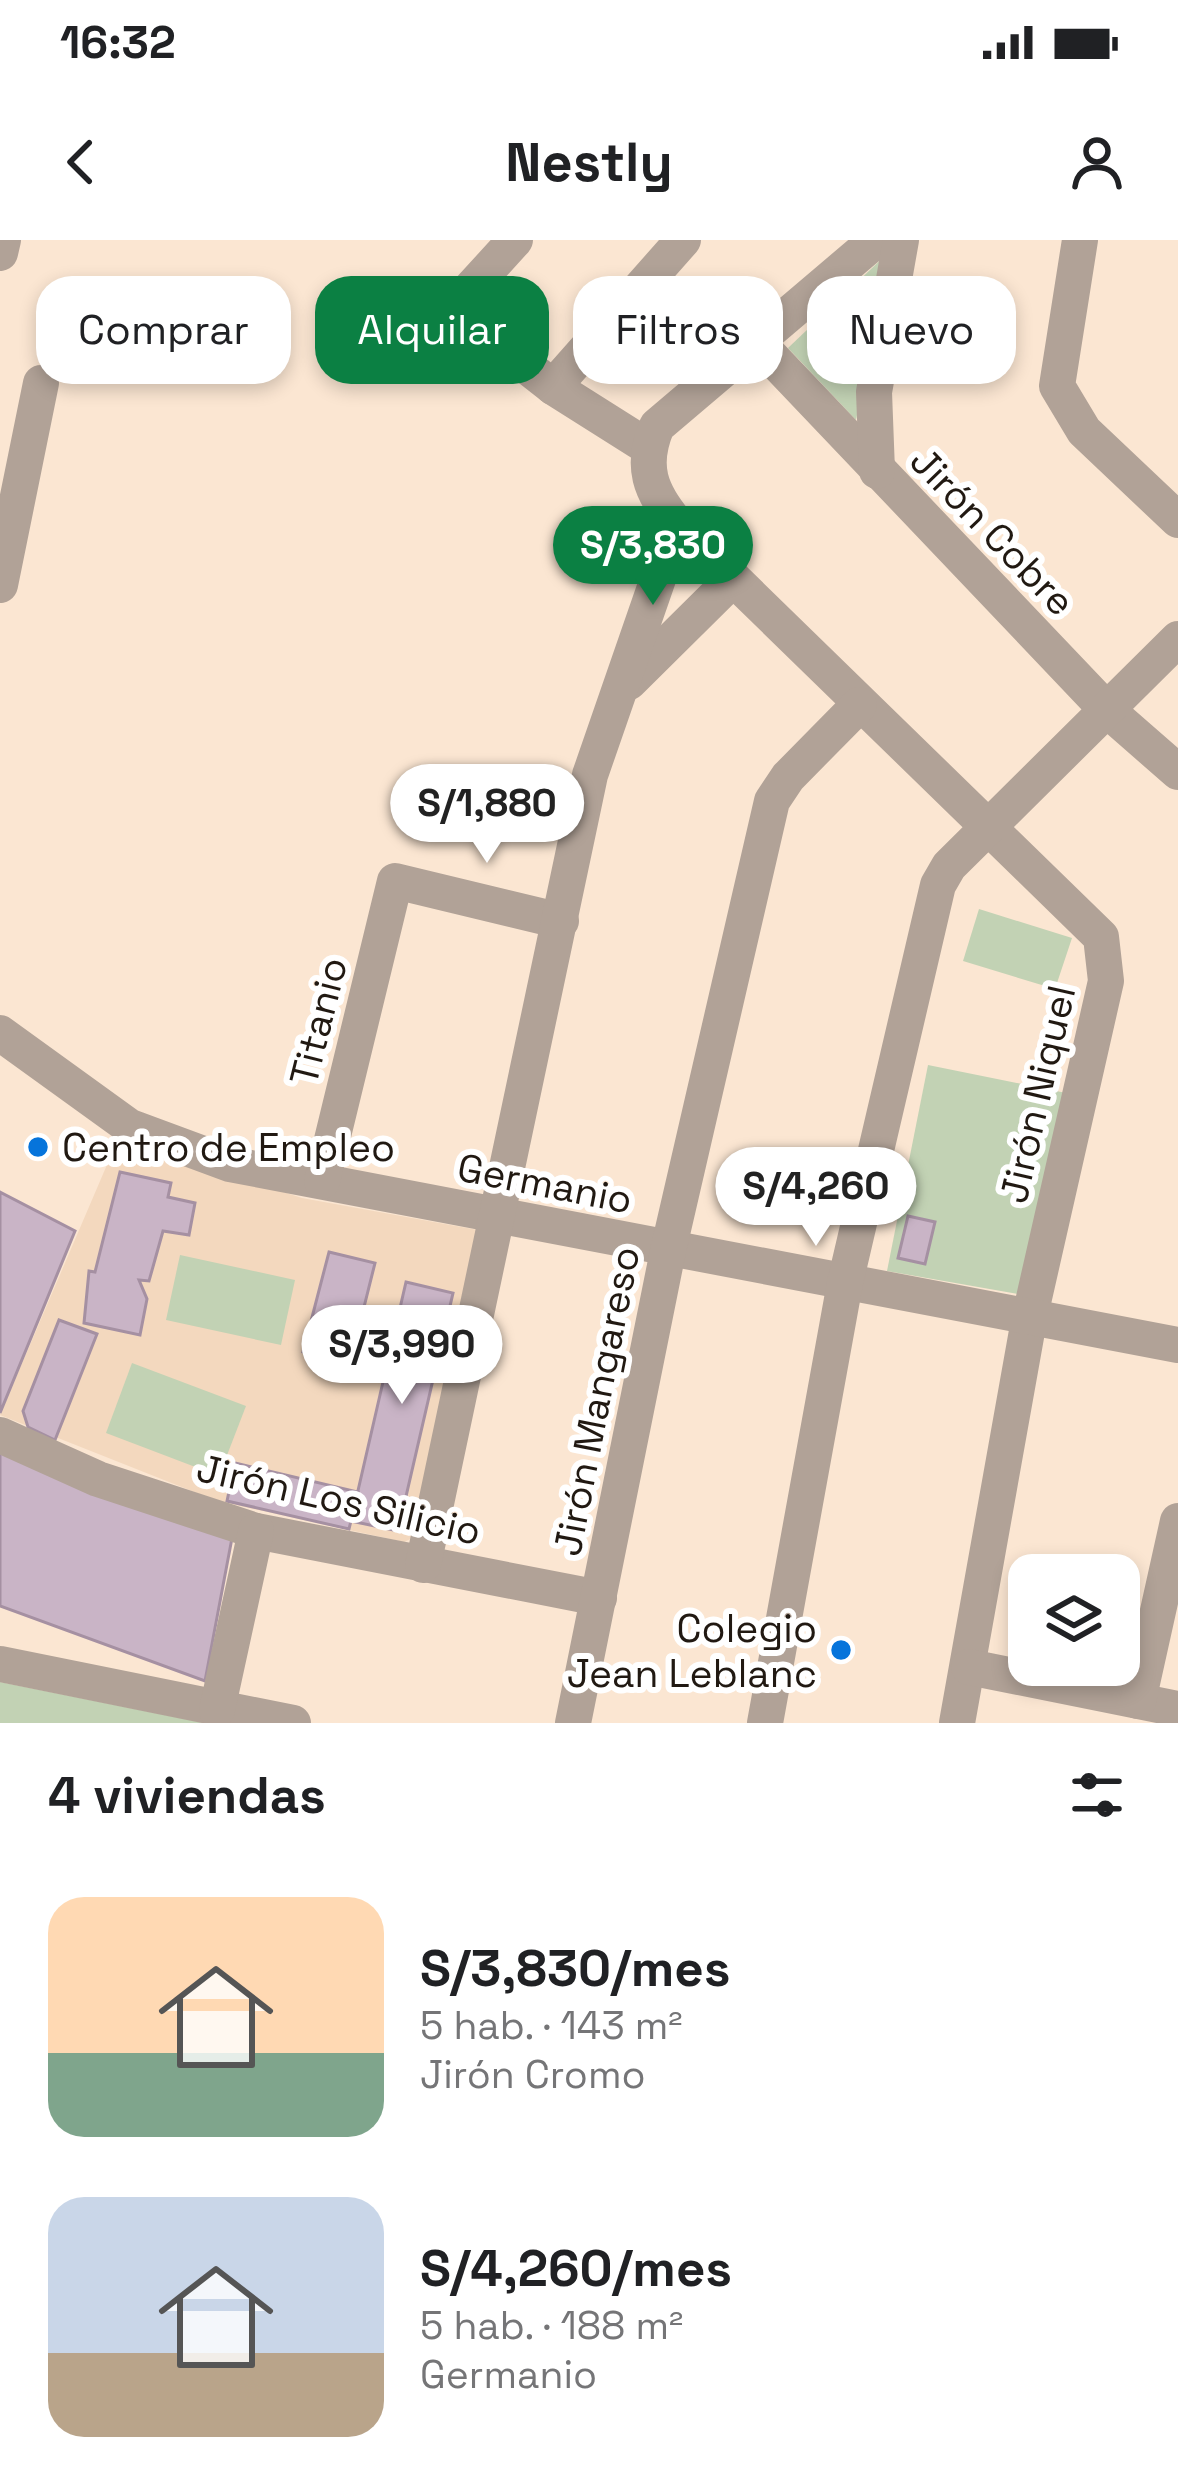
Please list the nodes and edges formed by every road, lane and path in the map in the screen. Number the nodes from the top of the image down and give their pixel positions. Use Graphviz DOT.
graph roads {
  1 [pos="3,240"];
  2 [pos="515,240"];
  3 [pos="683,240"];
  4 [pos="876,240"];
  5 [pos="902,240"];
  6 [pos="1080,240"];
  7 [pos="0,254"];
  8 [pos="783,319"];
  9 [pos="783,370"];
  10 [pos="40,384"];
  11 [pos="705,384"];
  12 [pos="553,387"];
  13 [pos="648,447"];
  14 [pos="13,448"];
  15 [pos="877,471"];
  16 [pos="1178,520"];
  17 [pos="677,524"];
  18 [pos="733,580"];
  19 [pos="0,585"];
  20 [pos="1178,639"];
  21 [pos="623,688"];
  22 [pos="859,705"];
  23 [pos="1106,709"];
  24 [pos="1178,772"];
  25 [pos="986,829"];
  26 [pos="561,921"];
  27 [pos="0,1033"];
  28 [pos="322,1181"];
  29 [pos="496,1216"];
  30 [pos="668,1251"];
  31 [pos="845,1283"];
  32 [pos="1029,1320"];
  33 [pos="1178,1345"];
  34 [pos="0,1435"];
  35 [pos="1178,1521"];
  36 [pos="256,1531"];
  37 [pos="423,1564"];
  38 [pos="599,1598"];
  39 [pos="0,1664"];
  40 [pos="969,1667"];
  41 [pos="1138,1701"];
  42 [pos="1178,1709"];
  43 [pos="217,1710"];
  44 [pos="293,1723"];
  45 [pos="573,1723"];
  46 [pos="765,1723"];
  47 [pos="957,1723"];
  1 -- 7 [label="street"];
  2 -- 12 [label="street"];
  3 -- 12 [label="street"];
  4 -- 8 [label="street"];
  5 -- 15 [label="street"];
  6 -- 16 [label="street"];
  9 -- 15 [label="street, Jirón Cobre"];
  10 -- 14 [label="street"];
  11 -- 13 [label="street"];
  12 -- 13 [label="street"];
  13 -- 17 [label="street, Jirón Niquel"];
  14 -- 19 [label="street"];
  15 -- 23 [label="street, Jirón Cobre"];
  17 -- 18 [label="street, Jirón Niquel"];
  17 -- 21 [label="street"];
  18 -- 21 [label="street"];
  18 -- 22 [label="street, Jirón Niquel"];
  20 -- 23 [label="street"];
  21 -- 26 [label="street"];
  22 -- 25 [label="street, Jirón Niquel"];
  22 -- 30 [label="street, Jirón Mangareso"];
  23 -- 24 [label="street, Jirón Cobre"];
  23 -- 25 [label="street"];
  25 -- 31 [label="street"];
  25 -- 32 [label="street, Jirón Niquel"];
  26 -- 28 [label="street, Titanio"];
  26 -- 29 [label="street"];
  27 -- 28 [label="street, Germanio"];
  28 -- 29 [label="street, Germanio"];
  29 -- 30 [label="street, Germanio"];
  29 -- 37 [label="street"];
  30 -- 31 [label="street, Germanio"];
  30 -- 38 [label="street, Jirón Mangareso"];
  31 -- 32 [label="street, Germanio"];
  31 -- 46 [label="street"];
  32 -- 33 [label="street, Germanio"];
  32 -- 40 [label="street, Jirón Niquel"];
  34 -- 36 [label="street, Jirón Los Silicio"];
  35 -- 41 [label="street"];
  36 -- 37 [label="street, Jirón Los Silicio"];
  36 -- 43 [label="street"];
  37 -- 38 [label="street, Jirón Los Silicio"];
  38 -- 45 [label="street, Jirón Mangareso"];
  39 -- 43 [label="street"];
  40 -- 41 [label="street"];
  40 -- 47 [label="street, Jirón Niquel"];
  41 -- 42 [label="street"];
  43 -- 44 [label="street"];
}
